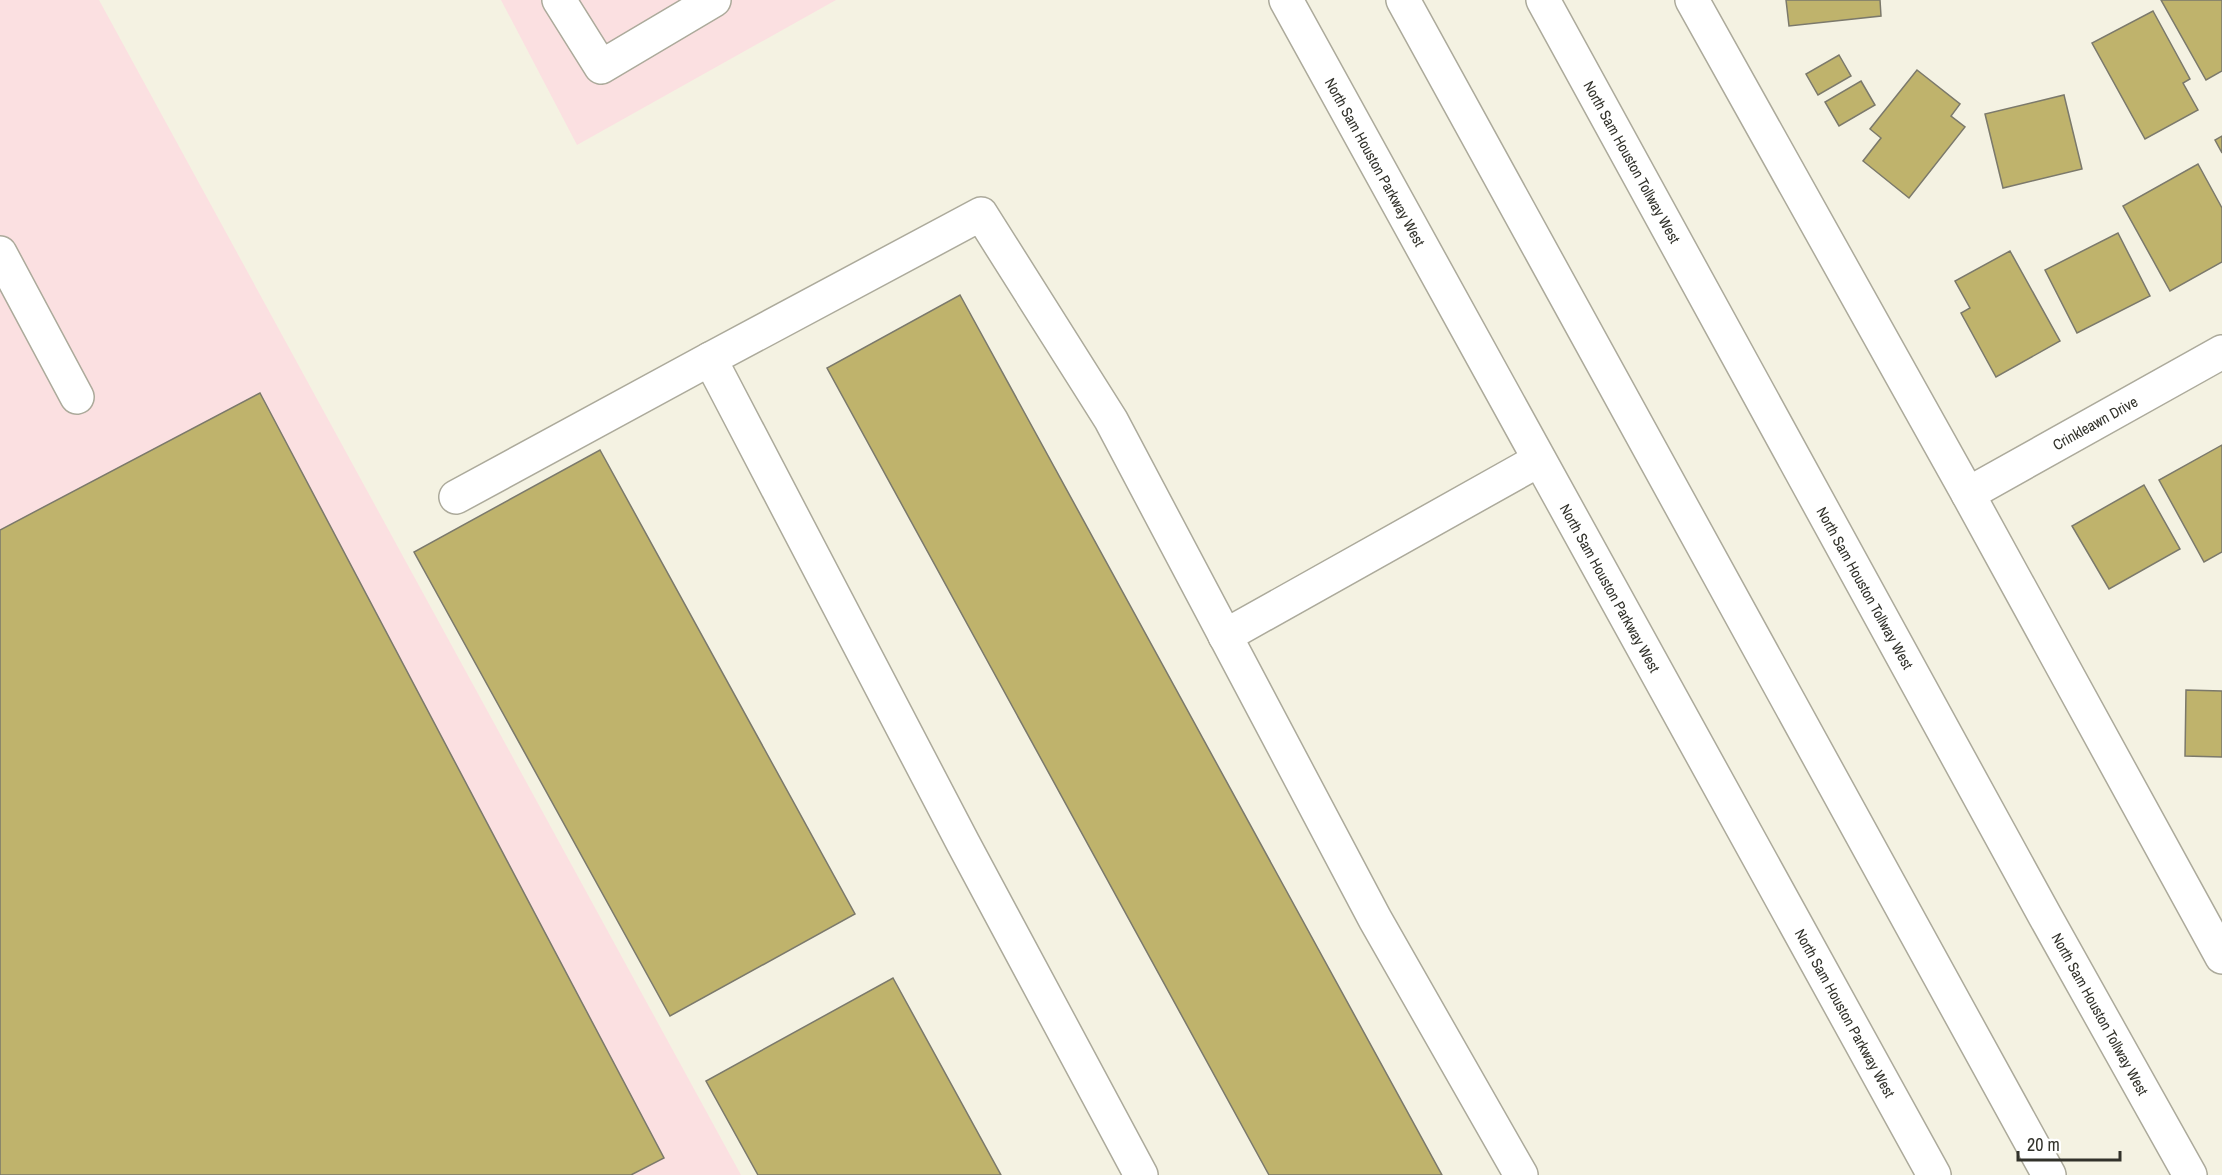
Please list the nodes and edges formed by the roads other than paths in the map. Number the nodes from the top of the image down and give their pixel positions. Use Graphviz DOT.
graph roads {
  1 [pos="559,0"];
  2 [pos="714,0"];
  3 [pos="1286,0"];
  4 [pos="1403,0"];
  5 [pos="1543,0"];
  6 [pos="1692,0"];
  7 [pos="0,253"];
  8 [pos="2222,352"];
  9 [pos="710,359"];
  10 [pos="77,397"];
  11 [pos="1539,460"];
  12 [pos="1968,494"];
  13 [pos="456,497"];
  14 [pos="1226,636"];
  15 [pos="2222,957"];
  16 [pos="1141,1175"];
  17 [pos="1521,1175"];
  18 [pos="1934,1175"];
  19 [pos="2049,1175"];
  20 [pos="2190,1175"];
  1 -- 2 [label="main road"];
  3 -- 11 [label="main road, North Sam Houston Parkway West"];
  4 -- 19 [label="main road"];
  5 -- 20 [label="main road, North Sam Houston Tollway West"];
  6 -- 12 [label="main road"];
  7 -- 10 [label="main road"];
  8 -- 12 [label="main road, Crinkleawn Drive"];
  9 -- 13 [label="main road"];
  9 -- 14 [label="main road"];
  9 -- 16 [label="main road"];
  11 -- 14 [label="main road"];
  11 -- 18 [label="main road, North Sam Houston Parkway West"];
  12 -- 15 [label="main road"];
  14 -- 17 [label="main road"];
}
